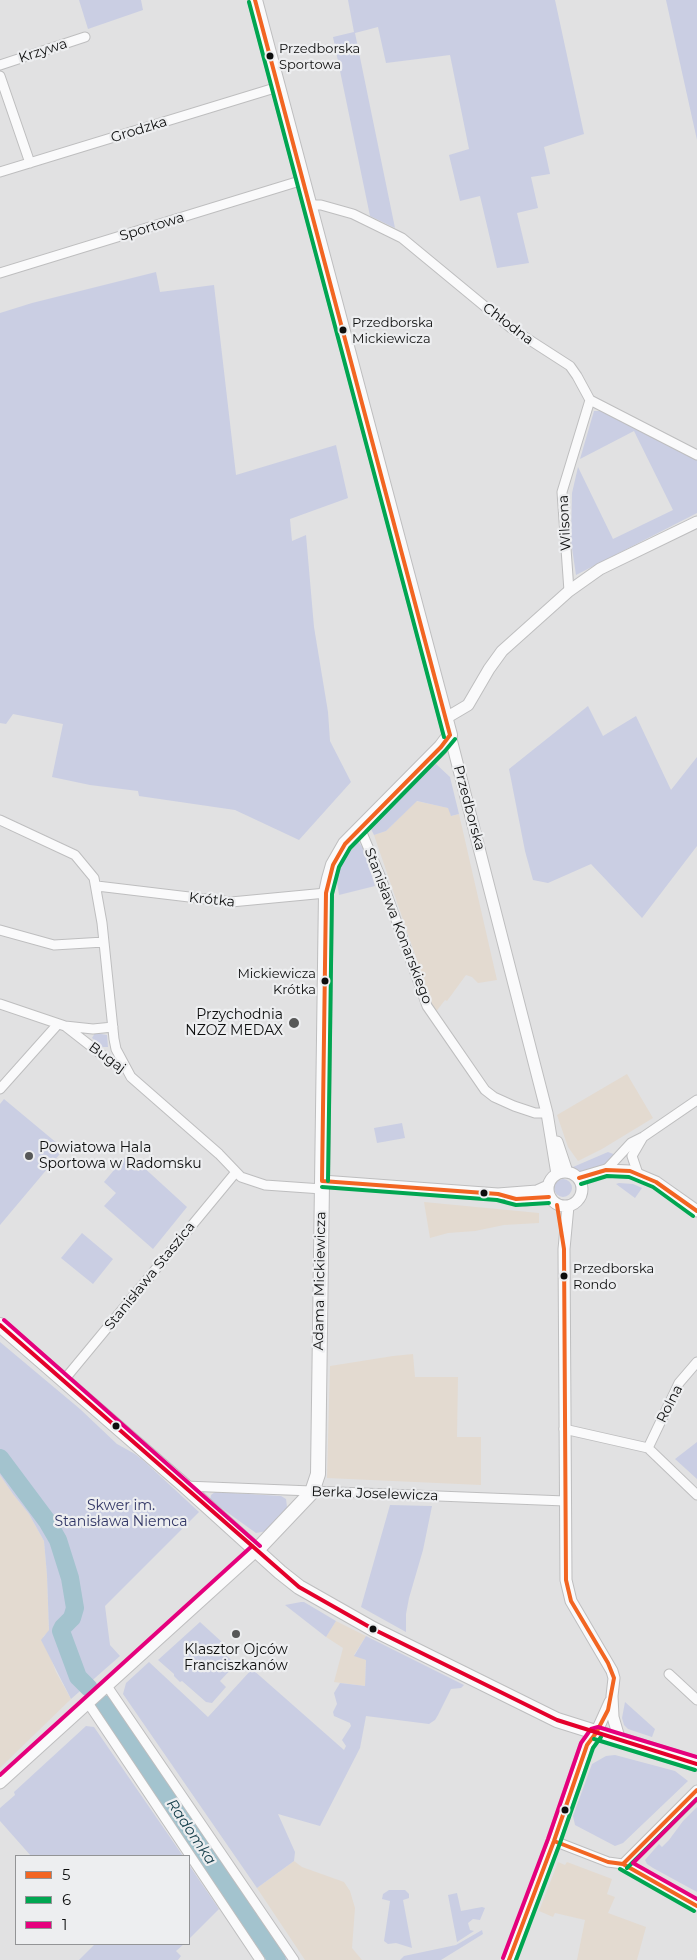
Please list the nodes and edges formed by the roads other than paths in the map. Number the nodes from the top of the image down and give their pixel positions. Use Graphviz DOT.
graph roads {
  1 [pos="255,0"];
  2 [pos="85,38"];
  3 [pos="0,65"];
  4 [pos="0,76"];
  5 [pos="278,87"];
  6 [pos="30,163"];
  7 [pos="0,172"];
  8 [pos="303,180"];
  9 [pos="309,205"];
  10 [pos="0,274"];
  11 [pos="590,400"];
  12 [pos="697,456"];
  13 [pos="697,522"];
  14 [pos="569,591"];
  15 [pos="446,718"];
  16 [pos="450,735"];
  17 [pos="0,820"];
  18 [pos="360,828"];
  19 [pos="97,886"];
  20 [pos="326,893"];
  21 [pos="0,930"];
  22 [pos="104,942"];
  23 [pos="0,1004"];
  24 [pos="62,1025"];
  25 [pos="113,1027"];
  26 [pos="124,1066"];
  27 [pos="0,1089"];
  28 [pos="697,1100"];
  29 [pos="549,1119"];
  30 [pos="643,1137"];
  31 [pos="606,1170"];
  32 [pos="236,1172"];
  33 [pos="562,1173"];
  34 [pos="638,1174"];
  35 [pos="581,1184"];
  36 [pos="322,1185"];
  37 [pos="556,1198"];
  38 [pos="697,1210"];
  39 [pos="0,1325"];
  40 [pos="697,1362"];
  41 [pos="64,1380"];
  42 [pos="564,1429"];
  43 [pos="648,1448"];
  44 [pos="185,1486"];
  45 [pos="696,1491"];
  46 [pos="312,1492"];
  47 [pos="565,1501"];
  48 [pos="256,1551"];
  49 [pos="669,1674"];
  50 [pos="107,1686"];
  51 [pos="612,1696"];
  52 [pos="697,1700"];
  53 [pos="88,1704"];
  54 [pos="596,1733"];
  55 [pos="620,1740"];
  56 [pos="697,1764"];
  57 [pos="0,1783"];
  58 [pos="697,1790"];
  59 [pos="554,1841"];
  60 [pos="189,1855"];
  61 [pos="190,1856"];
  62 [pos="622,1864"];
  63 [pos="697,1906"];
  64 [pos="260,1960"];
  65 [pos="294,1960"];
  66 [pos="509,1960"];
  1 -- 5 [label="main road, Przedborska"];
  2 -- 3 [label="street, Krzywa"];
  4 -- 6 [label="street"];
  5 -- 6 [label="street, Grodzka"];
  5 -- 8 [label="main road, Przedborska"];
  6 -- 7 [label="street, Grodzka"];
  8 -- 9 [label="main road, Przedborska"];
  8 -- 10 [label="street, Sportowa"];
  9 -- 11 [label="street, Chłodna"];
  9 -- 15 [label="main road, Przedborska"];
  11 -- 12 [label="street"];
  11 -- 14 [label="street, Wilsona"];
  13 -- 14 [label="street"];
  14 -- 15 [label="street"];
  15 -- 16 [label="main road, Przedborska"];
  16 -- 18 [label="main road, Adama Mickiewicza"];
  16 -- 29 [label="street, Przedborska"];
  17 -- 19 [label="street"];
  18 -- 20 [label="main road, Adama Mickiewicza"];
  18 -- 29 [label="street, Stanisława Konarskiego"];
  19 -- 20 [label="street, Krótka"];
  19 -- 22 [label="street"];
  20 -- 36 [label="main road, Adama Mickiewicza"];
  21 -- 22 [label="street"];
  22 -- 25 [label="street"];
  23 -- 24 [label="street, Bugaj"];
  24 -- 25 [label="street, Bugaj"];
  24 -- 26 [label="street, Bugaj"];
  24 -- 27 [label="street"];
  25 -- 26 [label="street"];
  26 -- 32 [label="street, Bugaj"];
  28 -- 30 [label="street"];
  29 -- 33 [label="street, Przedborska"];
  30 -- 31 [label="street"];
  30 -- 34 [label="street"];
  31 -- 34 [label="street"];
  31 -- 35 [label="street"];
  32 -- 36 [label="street, Bugaj"];
  32 -- 41 [label="street, Stanisława Staszica"];
  33 -- 35 [label="street"];
  33 -- 37 [label="street"];
  34 -- 35 [label="street"];
  34 -- 38 [label="street"];
  35 -- 37 [label="street"];
  36 -- 37 [label="street, Bugaj"];
  36 -- 46 [label="main road, Adama Mickiewicza"];
  37 -- 42 [label="street"];
  39 -- 41 [label="main road"];
  40 -- 43 [label="street, Rolna"];
  41 -- 44 [label="main road"];
  42 -- 43 [label="street"];
  42 -- 47 [label="street"];
  43 -- 45 [label="street"];
  44 -- 46 [label="street, Berka Joselewicza"];
  44 -- 48 [label="main road"];
  46 -- 47 [label="street, Berka Joselewicza"];
  46 -- 48 [label="main road, Adama Mickiewicza"];
  47 -- 51 [label="street"];
  48 -- 50 [label="street"];
  48 -- 54 [label="main road"];
  49 -- 52 [label="street"];
  50 -- 53 [label="street"];
  50 -- 65 [label="street"];
  51 -- 54 [label="street"];
  51 -- 55 [label="street"];
  53 -- 57 [label="street"];
  53 -- 60 [label="street"];
  54 -- 55 [label="main road"];
  54 -- 59 [label="street"];
  55 -- 56 [label="main road"];
  58 -- 62 [label="street"];
  59 -- 62 [label="street"];
  59 -- 66 [label="street"];
  61 -- 64 [label="street"];
  62 -- 63 [label="street"];
}
